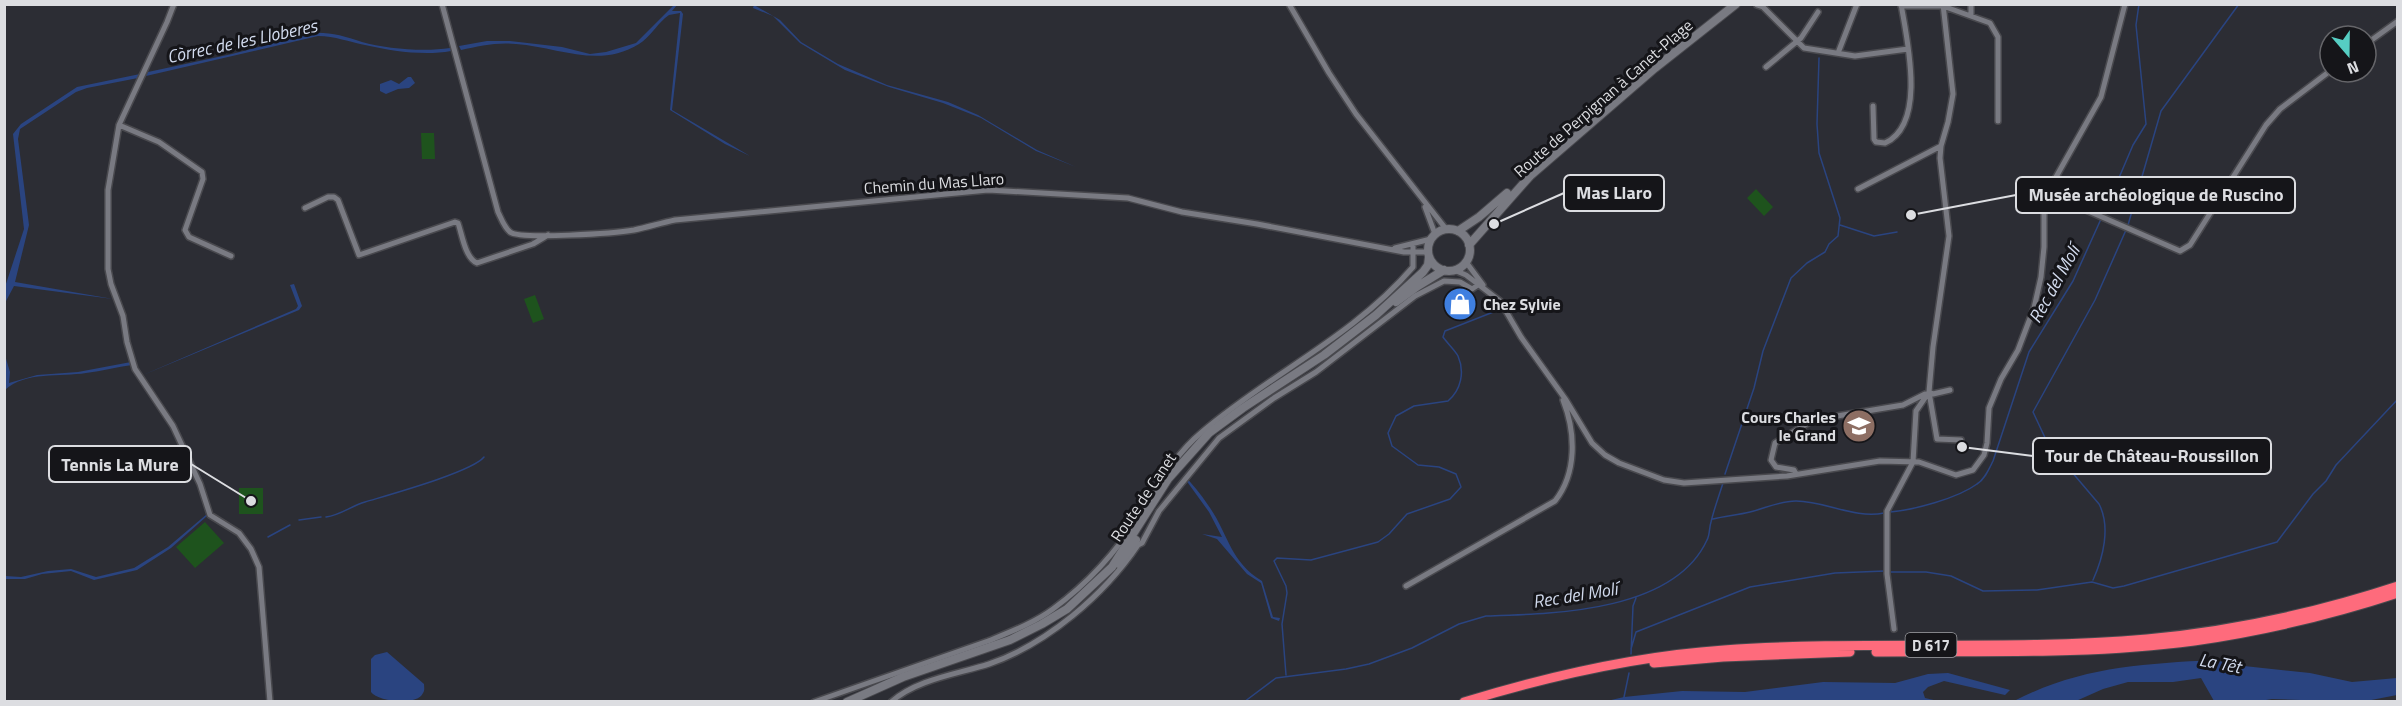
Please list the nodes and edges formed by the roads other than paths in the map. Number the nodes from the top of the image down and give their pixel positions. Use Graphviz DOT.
graph roads {
  1 [pos="174,4"];
  2 [pos="442,4"];
  3 [pos="1289,4"];
  4 [pos="1731,4"];
  5 [pos="1736,4"];
  6 [pos="1857,4"];
  7 [pos="1971,4"];
  8 [pos="2125,4"];
  9 [pos="1758,5"];
  10 [pos="1901,5"];
  11 [pos="1943,5"];
  12 [pos="1818,12"];
  13 [pos="1971,15"];
  14 [pos="2397,21"];
  15 [pos="2378,35"];
  16 [pos="1796,42"];
  17 [pos="1908,49"];
  18 [pos="1838,53"];
  19 [pos="1766,67"];
  20 [pos="2318,80"];
  21 [pos="1873,106"];
  22 [pos="1998,121"];
  23 [pos="119,125"];
  24 [pos="1941,146"];
  25 [pos="1858,189"];
  26 [pos="2046,193"];
  27 [pos="1418,195"];
  28 [pos="305,208"];
  29 [pos="1446,229"];
  30 [pos="1458,231"];
  31 [pos="548,235"];
  32 [pos="1433,236"];
  33 [pos="1469,245"];
  34 [pos="1413,247"];
  35 [pos="1429,255"];
  36 [pos="231,256"];
  37 [pos="1466,262"];
  38 [pos="1444,270"];
  39 [pos="1454,270"];
  40 [pos="1480,284"];
  41 [pos="1559,390"];
  42 [pos="1950,390"];
  43 [pos="1929,392"];
  44 [pos="1961,440"];
  45 [pos="1913,462"];
  46 [pos="1796,474"];
  47 [pos="1136,544"];
  48 [pos="1406,586"];
  49 [pos="2397,586"];
  50 [pos="2397,593"];
  51 [pos="1894,628"];
  52 [pos="270,702"];
  53 [pos="814,702"];
  54 [pos="847,702"];
  55 [pos="855,702"];
  56 [pos="891,702"];
  57 [pos="1464,702"];
  58 [pos="1486,702"];
  1 -- 23 [label="street"];
  2 -- 31 [label="street, Chemin du Mas Llaro"];
  3 -- 27 [label="street"];
  4 -- 30 [label="main road, Route de Perpignan à Canet-Plage"];
  5 -- 33 [label="main road, Route de Perpignan à Canet-Plage"];
  6 -- 18 [label="street"];
  7 -- 13 [label="street"];
  8 -- 26 [label="street"];
  9 -- 16 [label="street"];
  10 -- 11 [label="street"];
  10 -- 17 [label="street"];
  11 -- 13 [label="street"];
  11 -- 24 [label="street"];
  12 -- 16 [label="street"];
  13 -- 22 [label="street"];
  14 -- 15 [label="street"];
  16 -- 18 [label="street"];
  16 -- 19 [label="street"];
  17 -- 18 [label="street"];
  17 -- 21 [label="street"];
  20 -- 26 [label="street"];
  23 -- 36 [label="street"];
  23 -- 52 [label="street"];
  24 -- 25 [label="street"];
  24 -- 43 [label="street"];
  26 -- 45 [label="street"];
  27 -- 29 [label="street"];
  27 -- 32 [label="street"];
  28 -- 31 [label="street, Chemin du Mas Llaro"];
  29 -- 30 [label="main road"];
  29 -- 32 [label="main road"];
  30 -- 33 [label="main road"];
  31 -- 34 [label="street, Chemin du Mas Llaro"];
  32 -- 34 [label="street"];
  32 -- 35 [label="main road"];
  33 -- 37 [label="main road"];
  34 -- 35 [label="street"];
  34 -- 53 [label="street"];
  35 -- 38 [label="main road"];
  35 -- 54 [label="main road, Route de Canet"];
  37 -- 39 [label="main road"];
  37 -- 40 [label="street"];
  38 -- 39 [label="main road"];
  38 -- 47 [label="main road, Route de Canet"];
  39 -- 40 [label="street"];
  40 -- 41 [label="street"];
  40 -- 47 [label="street"];
  41 -- 46 [label="street"];
  41 -- 48 [label="street"];
  42 -- 43 [label="street"];
  43 -- 44 [label="street"];
  43 -- 45 [label="street"];
  43 -- 46 [label="street"];
  45 -- 46 [label="street"];
  45 -- 51 [label="street"];
  47 -- 55 [label="main road, Route de Canet"];
  47 -- 56 [label="street"];
  49 -- 57 [label="highway, D 617"];
  50 -- 58 [label="highway, D 617"];
}
